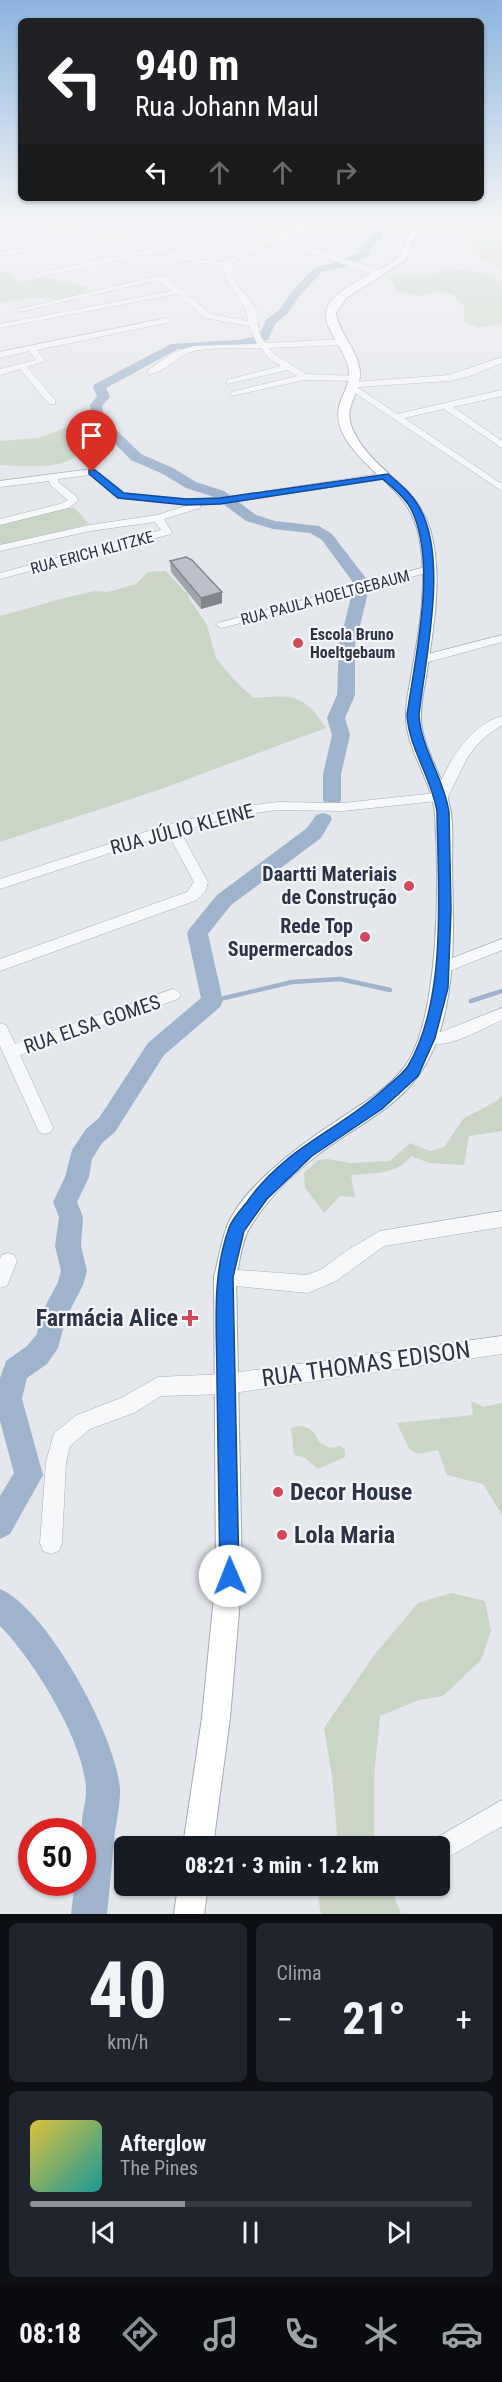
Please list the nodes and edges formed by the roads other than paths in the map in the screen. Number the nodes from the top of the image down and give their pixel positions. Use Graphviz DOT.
graph roads {
  1 [pos="22,309"];
  2 [pos="88,309"];
  3 [pos="109,309"];
  4 [pos="201,309"];
  5 [pos="251,309"];
  6 [pos="331,309"];
  7 [pos="19,310"];
  8 [pos="113,313"];
  9 [pos="167,320"];
  10 [pos="120,321"];
  11 [pos="252,324"];
  12 [pos="0,326"];
  13 [pos="128,328"];
  14 [pos="344,342"];
  15 [pos="261,343"];
  16 [pos="31,348"];
  17 [pos="0,355"];
  18 [pos="502,360"];
  19 [pos="287,367"];
  20 [pos="23,368"];
  21 [pos="0,372"];
  22 [pos="151,372"];
  23 [pos="304,377"];
  24 [pos="231,382"];
  25 [pos="354,384"];
  26 [pos="502,393"];
  27 [pos="234,394"];
  28 [pos="52,402"];
  29 [pos="446,406"];
  30 [pos="398,417"];
  31 [pos="502,445"];
  32 [pos="385,476"];
  33 [pos="53,478"];
  34 [pos="0,484"];
  35 [pos="502,488"];
  36 [pos="216,501"];
  37 [pos="158,518"];
  38 [pos="0,522"];
  39 [pos="81,531"];
  40 [pos="0,548"];
  41 [pos="0,554"];
  42 [pos="429,569"];
  43 [pos="0,576"];
  44 [pos="222,625"];
  45 [pos="502,639"];
  46 [pos="421,660"];
  47 [pos="502,720"];
  48 [pos="441,797"];
  49 [pos="172,828"];
  50 [pos="0,884"];
  51 [pos="502,944"];
  52 [pos="0,965"];
  53 [pos="442,968"];
  54 [pos="173,995"];
  55 [pos="502,1014"];
  56 [pos="0,1029"];
  57 [pos="428,1038"];
  58 [pos="11,1052"];
  59 [pos="45,1127"];
  60 [pos="502,1220"];
  61 [pos="8,1262"];
  62 [pos="225,1277"];
  63 [pos="0,1280"];
  64 [pos="502,1345"];
  65 [pos="226,1384"];
  66 [pos="51,1543"];
  67 [pos="502,1812"];
  68 [pos="199,1836"];
  69 [pos="450,1844"];
  70 [pos="192,1896"];
  71 [pos="189,1914"];
  1 -- 7 [label="street"];
  2 -- 12 [label="street"];
  3 -- 8 [label="street"];
  4 -- 11 [label="street"];
  5 -- 11 [label="street"];
  6 -- 14 [label="main road"];
  9 -- 13 [label="street"];
  10 -- 13 [label="street"];
  11 -- 15 [label="street"];
  13 -- 16 [label="street"];
  14 -- 15 [label="street"];
  14 -- 25 [label="main road"];
  15 -- 19 [label="street"];
  15 -- 22 [label="street"];
  16 -- 17 [label="street"];
  16 -- 20 [label="street"];
  18 -- 25 [label="street"];
  19 -- 23 [label="street"];
  19 -- 24 [label="street"];
  20 -- 21 [label="street"];
  20 -- 28 [label="street"];
  23 -- 25 [label="street"];
  23 -- 27 [label="street"];
  25 -- 30 [label="street"];
  25 -- 32 [label="main road"];
  26 -- 29 [label="street"];
  29 -- 30 [label="street"];
  29 -- 31 [label="street"];
  30 -- 35 [label="street"];
  32 -- 36 [label="street"];
  32 -- 42 [label="main road"];
  33 -- 34 [label="street"];
  33 -- 36 [label="street"];
  33 -- 38 [label="street"];
  36 -- 37 [label="street"];
  37 -- 39 [label="street"];
  37 -- 43 [label="street, RUA ERICH KLITZKE"];
  39 -- 40 [label="street"];
  39 -- 41 [label="street"];
  42 -- 44 [label="street, RUA PAULA HOELTGEBAUM"];
  42 -- 46 [label="main road"];
  45 -- 46 [label="street"];
  46 -- 48 [label="main road"];
  47 -- 48 [label="street"];
  48 -- 49 [label="street, RUA JÚLIO KLEINE"];
  48 -- 53 [label="main road"];
  49 -- 50 [label="street, RUA JÚLIO KLEINE"];
  49 -- 52 [label="street"];
  51 -- 53 [label="street"];
  53 -- 57 [label="main road"];
  54 -- 58 [label="street, RUA ELSA GOMES"];
  55 -- 57 [label="street"];
  56 -- 58 [label="street"];
  57 -- 62 [label="main road"];
  58 -- 59 [label="street"];
  60 -- 62 [label="street"];
  61 -- 63 [label="street"];
  62 -- 65 [label="main road"];
  64 -- 65 [label="street, RUA THOMAS EDISON"];
  65 -- 66 [label="street, RUA THOMAS EDISON"];
  65 -- 68 [label="main road"];
  67 -- 69 [label="street"];
  70 -- 71 [label="main road"];
}
